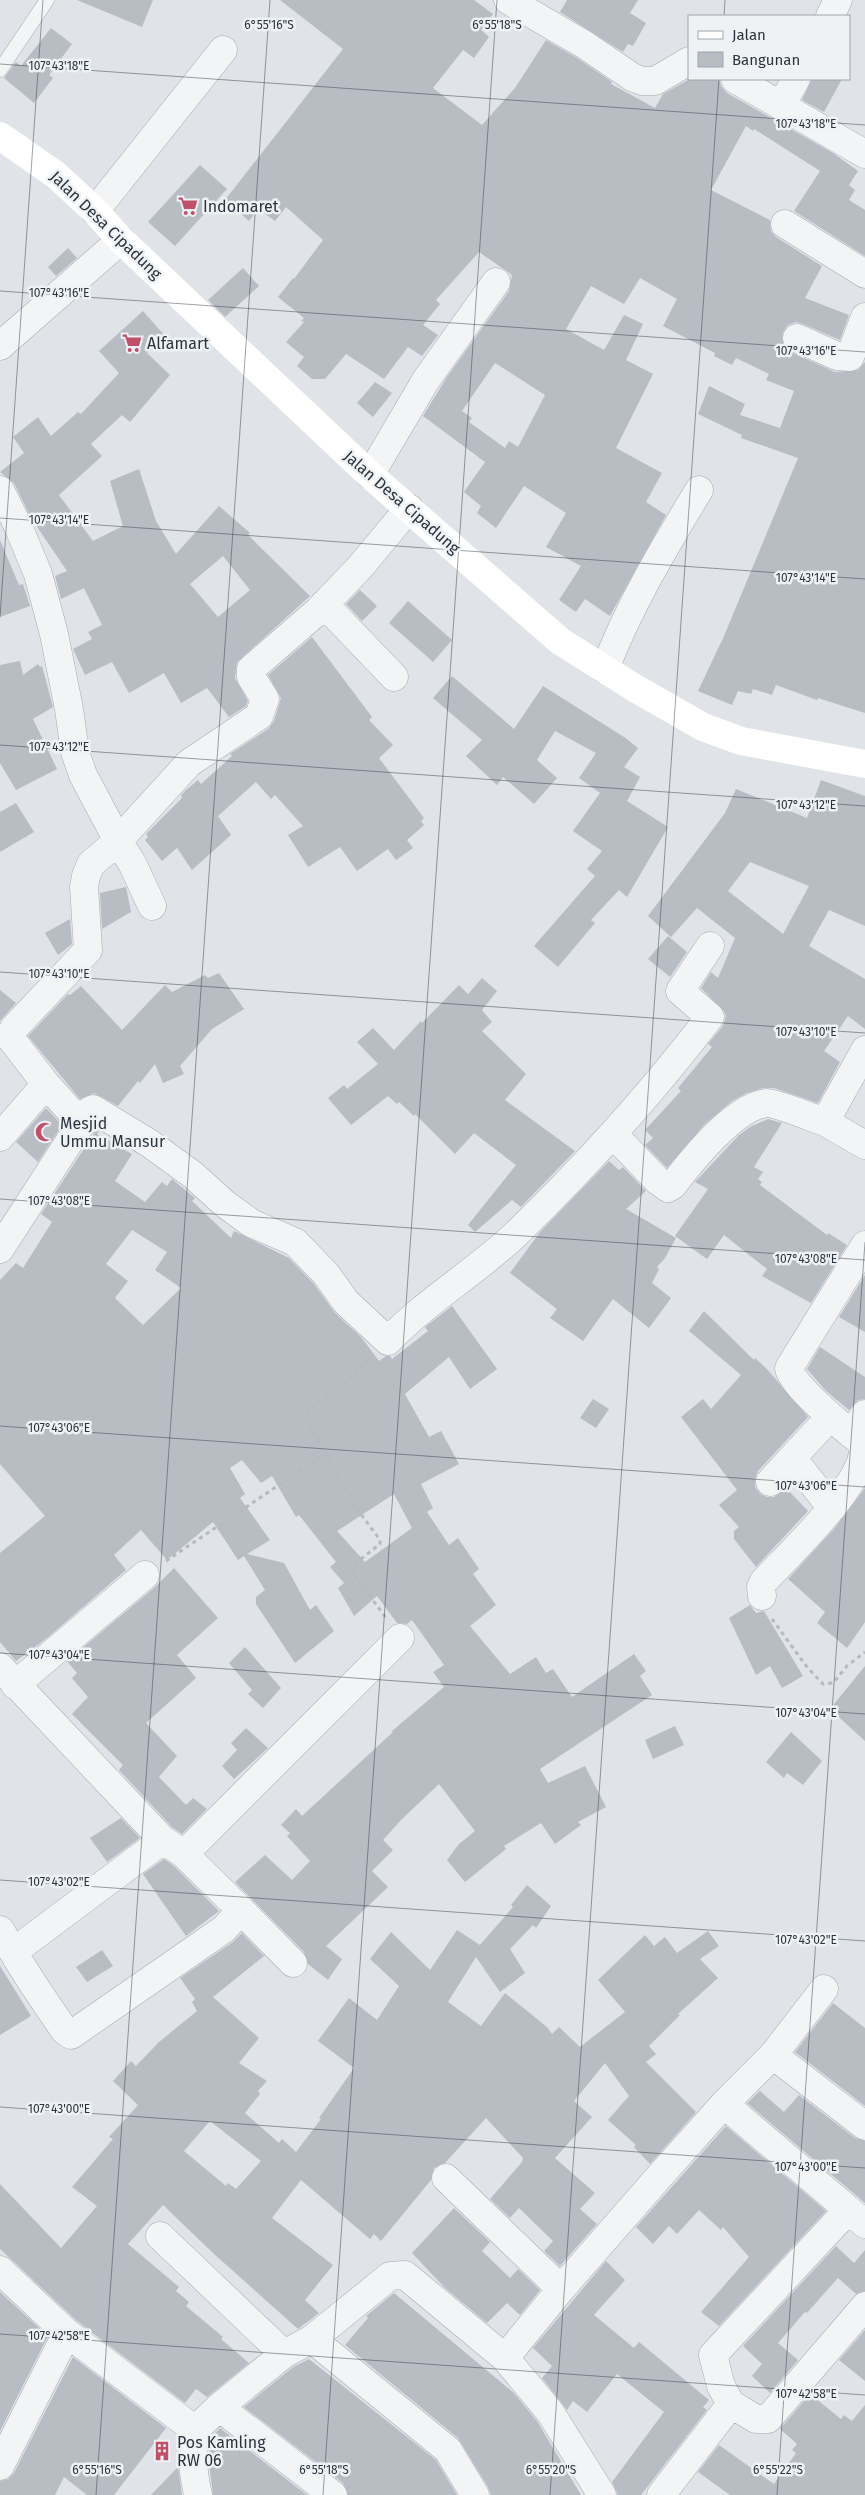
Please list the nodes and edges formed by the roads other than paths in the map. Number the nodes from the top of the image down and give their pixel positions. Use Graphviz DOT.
graph roads {
  1 [pos="48,0"];
  2 [pos="508,0"];
  3 [pos="838,0"];
  4 [pos="830,15"];
  5 [pos="223,50"];
  6 [pos="688,62"];
  7 [pos="0,70"];
  8 [pos="738,80"];
  9 [pos="795,80"];
  10 [pos="782,104"];
  11 [pos="0,136"];
  12 [pos="865,154"];
  13 [pos="95,211"];
  14 [pos="785,224"];
  15 [pos="121,240"];
  16 [pos="865,274"];
  17 [pos="496,282"];
  18 [pos="865,317"];
  19 [pos="797,338"];
  20 [pos="0,346"];
  21 [pos="370,475"];
  22 [pos="0,490"];
  23 [pos="699,490"];
  24 [pos="409,508"];
  25 [pos="324,604"];
  26 [pos="605,669"];
  27 [pos="394,677"];
  28 [pos="865,764"];
  29 [pos="118,841"];
  30 [pos="152,906"];
  31 [pos="710,946"];
  32 [pos="865,1050"];
  33 [pos="46,1084"];
  34 [pos="825,1122"];
  35 [pos="82,1124"];
  36 [pos="613,1134"];
  37 [pos="0,1137"];
  38 [pos="865,1145"];
  39 [pos="865,1245"];
  40 [pos="0,1249"];
  41 [pos="830,1417"];
  42 [pos="858,1424"];
  43 [pos="792,1458"];
  44 [pos="770,1482"];
  45 [pos="832,1508"];
  46 [pos="145,1575"];
  47 [pos="762,1596"];
  48 [pos="400,1638"];
  49 [pos="7,1676"];
  50 [pos="174,1847"];
  51 [pos="240,1910"];
  52 [pos="6,1941"];
  53 [pos="293,1963"];
  54 [pos="824,1989"];
  55 [pos="773,2056"];
  56 [pos="724,2104"];
  57 [pos="865,2126"];
  58 [pos="446,2178"];
  59 [pos="856,2217"];
  60 [pos="160,2236"];
  61 [pos="0,2270"];
  62 [pos="561,2289"];
  63 [pos="865,2306"];
  64 [pos="67,2333"];
  65 [pos="312,2340"];
  66 [pos="284,2354"];
  67 [pos="505,2358"];
  68 [pos="731,2404"];
  69 [pos="219,2407"];
  70 [pos="195,2430"];
  71 [pos="0,2466"];
  72 [pos="198,2495"];
  73 [pos="333,2495"];
  74 [pos="475,2495"];
  75 [pos="602,2495"];
  76 [pos="661,2495"];
  1 -- 7 [label="lane"];
  2 -- 6 [label="street"];
  3 -- 4 [label="street"];
  5 -- 13 [label="street"];
  8 -- 10 [label="street"];
  9 -- 10 [label="street"];
  10 -- 12 [label="street"];
  11 -- 13 [label="street, Jalan Desa Cipadung"];
  13 -- 15 [label="street, Jalan Desa Cipadung"];
  14 -- 16 [label="street"];
  15 -- 20 [label="street"];
  15 -- 21 [label="street, Jalan Desa Cipadung"];
  17 -- 21 [label="street"];
  18 -- 19 [label="street"];
  21 -- 24 [label="street, Jalan Desa Cipadung"];
  22 -- 29 [label="street"];
  23 -- 26 [label="street"];
  24 -- 25 [label="street"];
  24 -- 26 [label="street, Jalan Desa Cipadung"];
  25 -- 27 [label="street"];
  25 -- 29 [label="street"];
  26 -- 28 [label="street, Jalan Desa Cipadung"];
  29 -- 30 [label="street"];
  29 -- 33 [label="street"];
  31 -- 36 [label="street"];
  32 -- 34 [label="street"];
  33 -- 35 [label="street"];
  33 -- 37 [label="street"];
  34 -- 36 [label="street"];
  34 -- 38 [label="street"];
  35 -- 36 [label="street"];
  35 -- 40 [label="street"];
  39 -- 41 [label="street"];
  41 -- 42 [label="street"];
  41 -- 43 [label="street"];
  42 -- 45 [label="street"];
  43 -- 44 [label="street"];
  43 -- 45 [label="street"];
  45 -- 47 [label="street"];
  46 -- 49 [label="street"];
  48 -- 50 [label="street"];
  49 -- 50 [label="street"];
  50 -- 51 [label="street"];
  50 -- 52 [label="street"];
  51 -- 52 [label="street"];
  51 -- 53 [label="street"];
  54 -- 55 [label="street"];
  55 -- 56 [label="street"];
  55 -- 57 [label="street"];
  56 -- 59 [label="street"];
  56 -- 62 [label="street"];
  58 -- 62 [label="street"];
  59 -- 68 [label="street"];
  60 -- 66 [label="street"];
  61 -- 64 [label="street"];
  62 -- 67 [label="street"];
  63 -- 68 [label="street"];
  64 -- 70 [label="street"];
  64 -- 71 [label="street"];
  65 -- 66 [label="street"];
  65 -- 67 [label="street"];
  65 -- 74 [label="street"];
  66 -- 69 [label="street"];
  67 -- 75 [label="street"];
  68 -- 76 [label="street"];
  69 -- 70 [label="street"];
  69 -- 73 [label="street"];
  70 -- 72 [label="street"];
}
